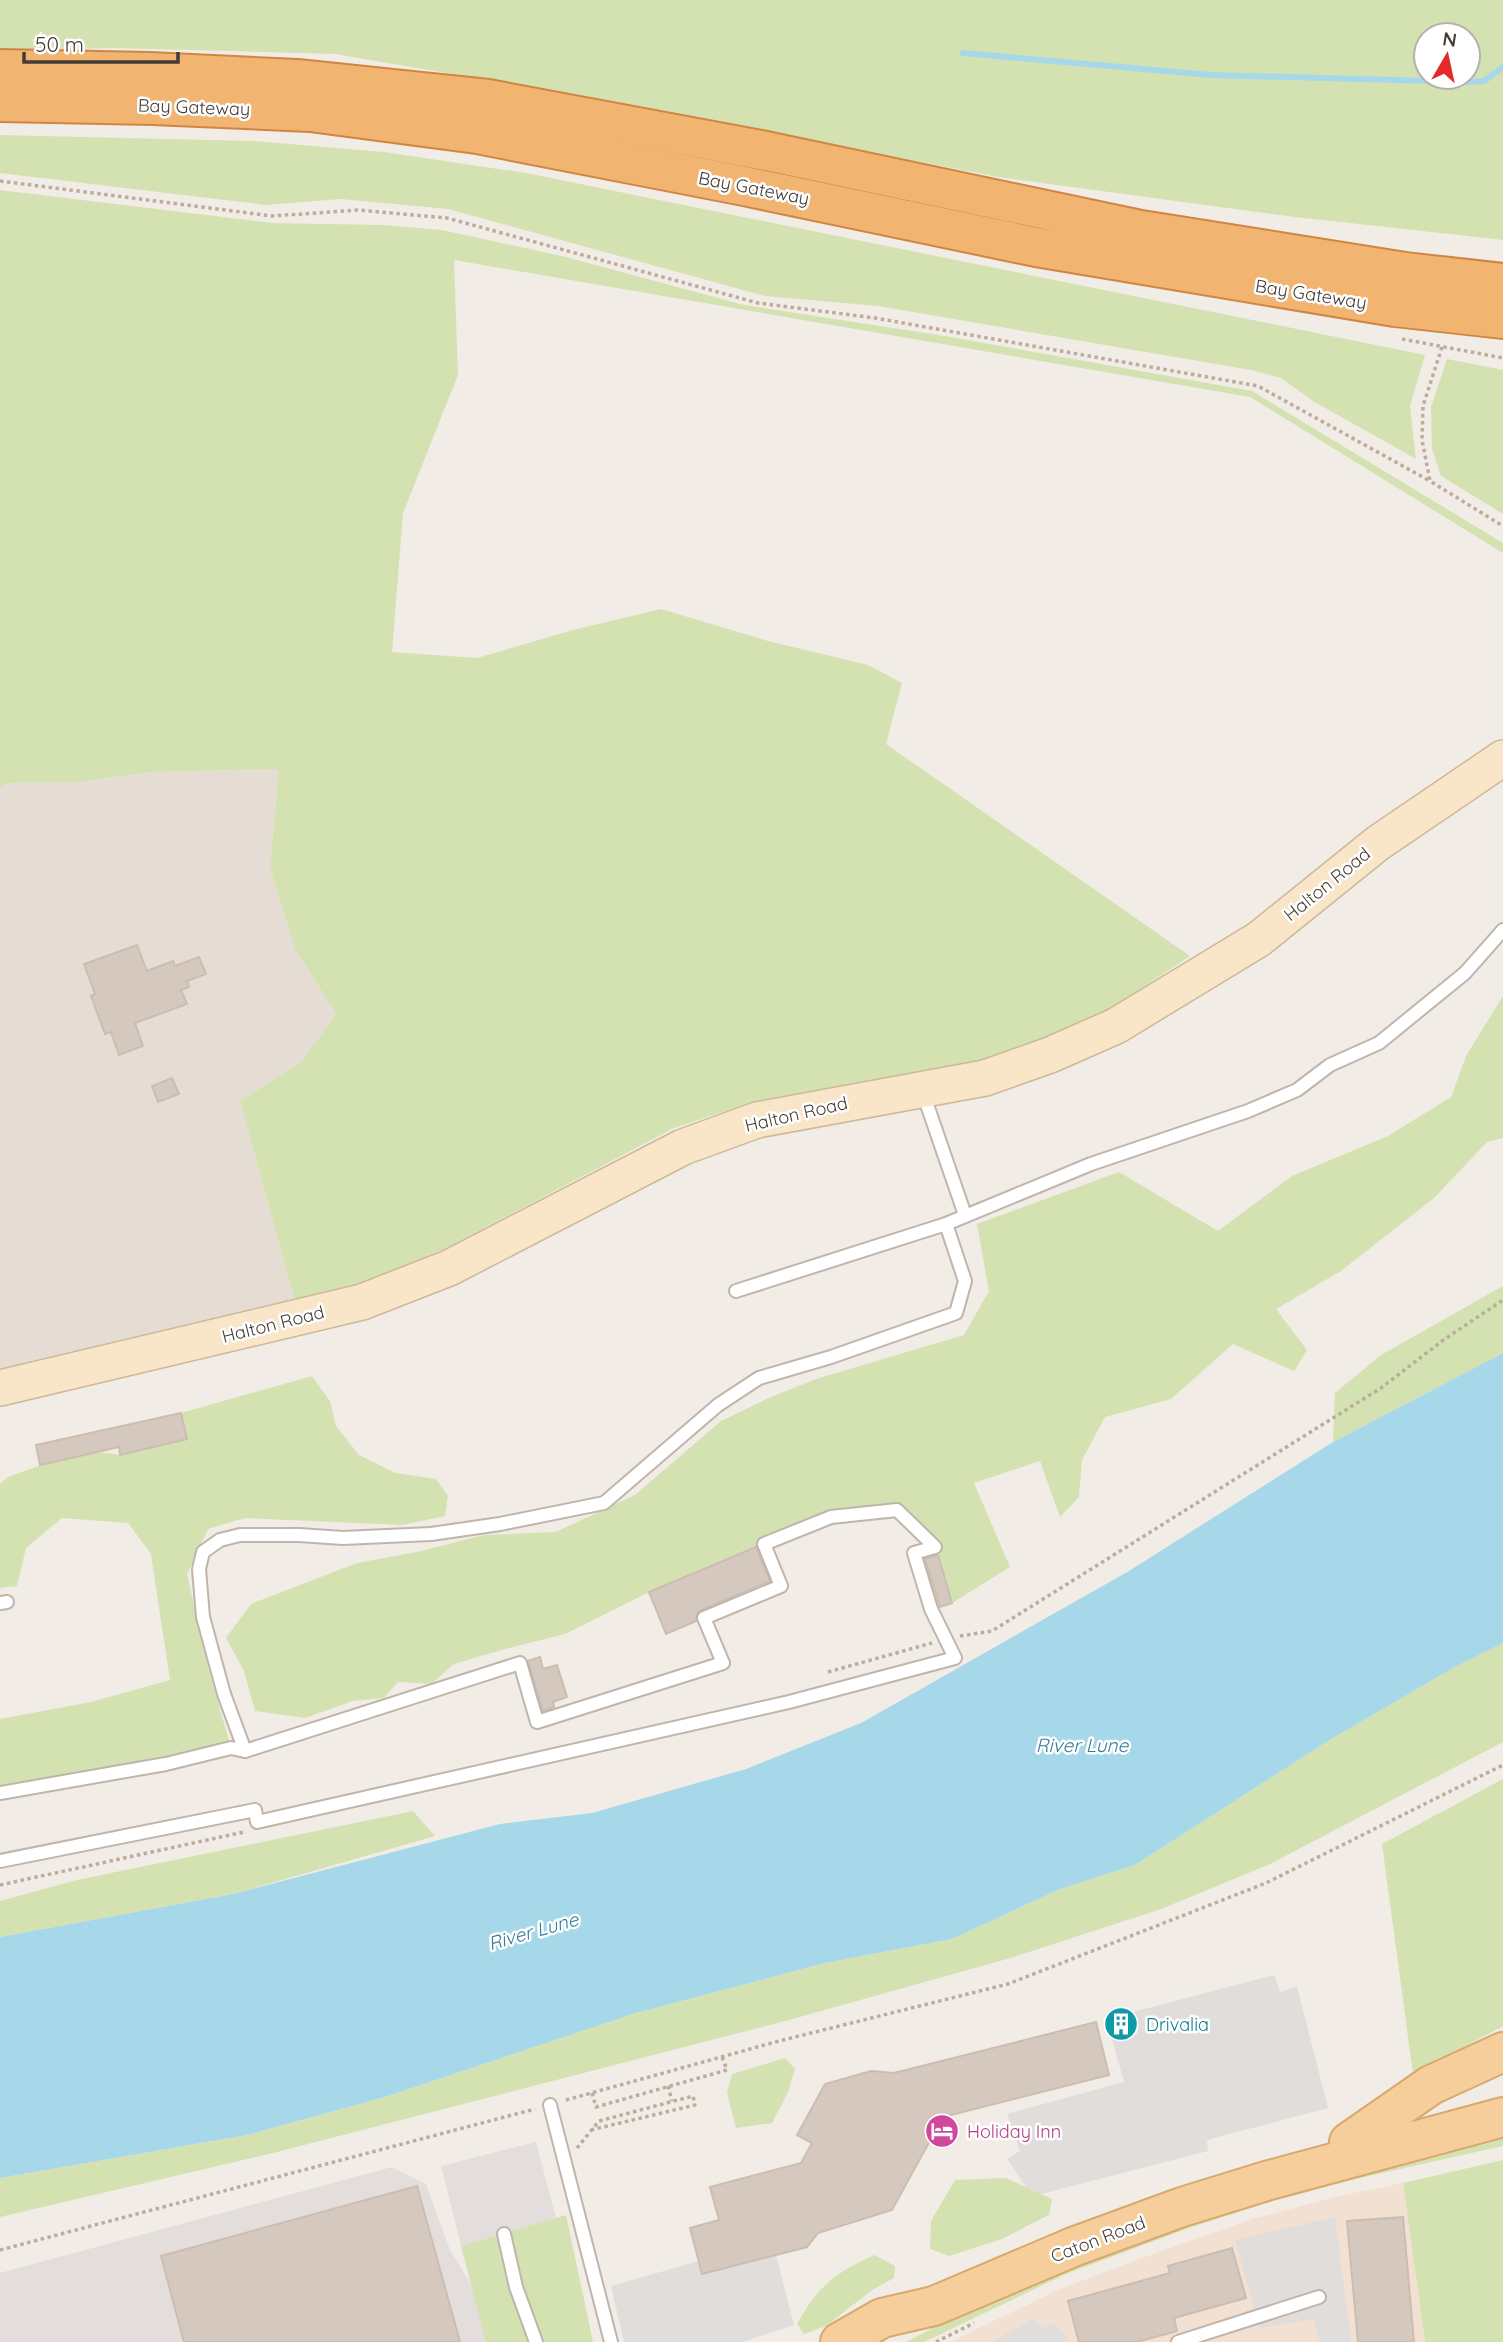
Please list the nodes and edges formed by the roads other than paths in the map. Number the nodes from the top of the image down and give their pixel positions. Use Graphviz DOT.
graph roads {
  1 [pos="0,69"];
  2 [pos="0,102"];
  3 [pos="978,198"];
  4 [pos="1503,263"];
  5 [pos="1192,275"];
  6 [pos="1503,283"];
  7 [pos="1503,319"];
  8 [pos="1503,339"];
  9 [pos="1503,758"];
  10 [pos="1503,930"];
  11 [pos="921,1089"];
  12 [pos="965,1215"];
  13 [pos="946,1224"];
  14 [pos="736,1291"];
  15 [pos="0,1388"];
  16 [pos="245,1751"];
  17 [pos="0,1793"];
  18 [pos="0,1861"];
  19 [pos="1503,2052"];
  20 [pos="1503,2090"];
  21 [pos="550,2105"];
  22 [pos="1503,2117"];
  23 [pos="1349,2142"];
  24 [pos="1266,2181"];
  25 [pos="504,2234"];
  26 [pos="1319,2297"];
  27 [pos="935,2324"];
  28 [pos="536,2342"];
  29 [pos="611,2342"];
  30 [pos="841,2342"];
  31 [pos="890,2342"];
  32 [pos="1178,2342"];
  1 -- 3 [label="highway, Bay Gateway"];
  2 -- 5 [label="highway, Bay Gateway"];
  3 -- 4 [label="highway"];
  3 -- 6 [label="highway, Bay Gateway"];
  5 -- 7 [label="highway, Bay Gateway"];
  5 -- 8 [label="highway"];
  9 -- 11 [label="street, Halton Road"];
  10 -- 12 [label="lane"];
  11 -- 12 [label="lane"];
  11 -- 15 [label="street, Halton Road"];
  12 -- 13 [label="lane"];
  13 -- 14 [label="lane"];
  13 -- 16 [label="lane"];
  16 -- 17 [label="lane"];
  16 -- 18 [label="lane"];
  19 -- 23 [label="main road"];
  20 -- 23 [label="main road, Caton Road"];
  21 -- 29 [label="lane"];
  22 -- 24 [label="main road, Caton Road"];
  23 -- 24 [label="main road, Caton Road"];
  24 -- 27 [label="main road, Caton Road"];
  25 -- 28 [label="lane"];
  26 -- 32 [label="lane"];
  27 -- 30 [label="main road, Caton Road"];
  27 -- 31 [label="main road, Caton Road"];
}
